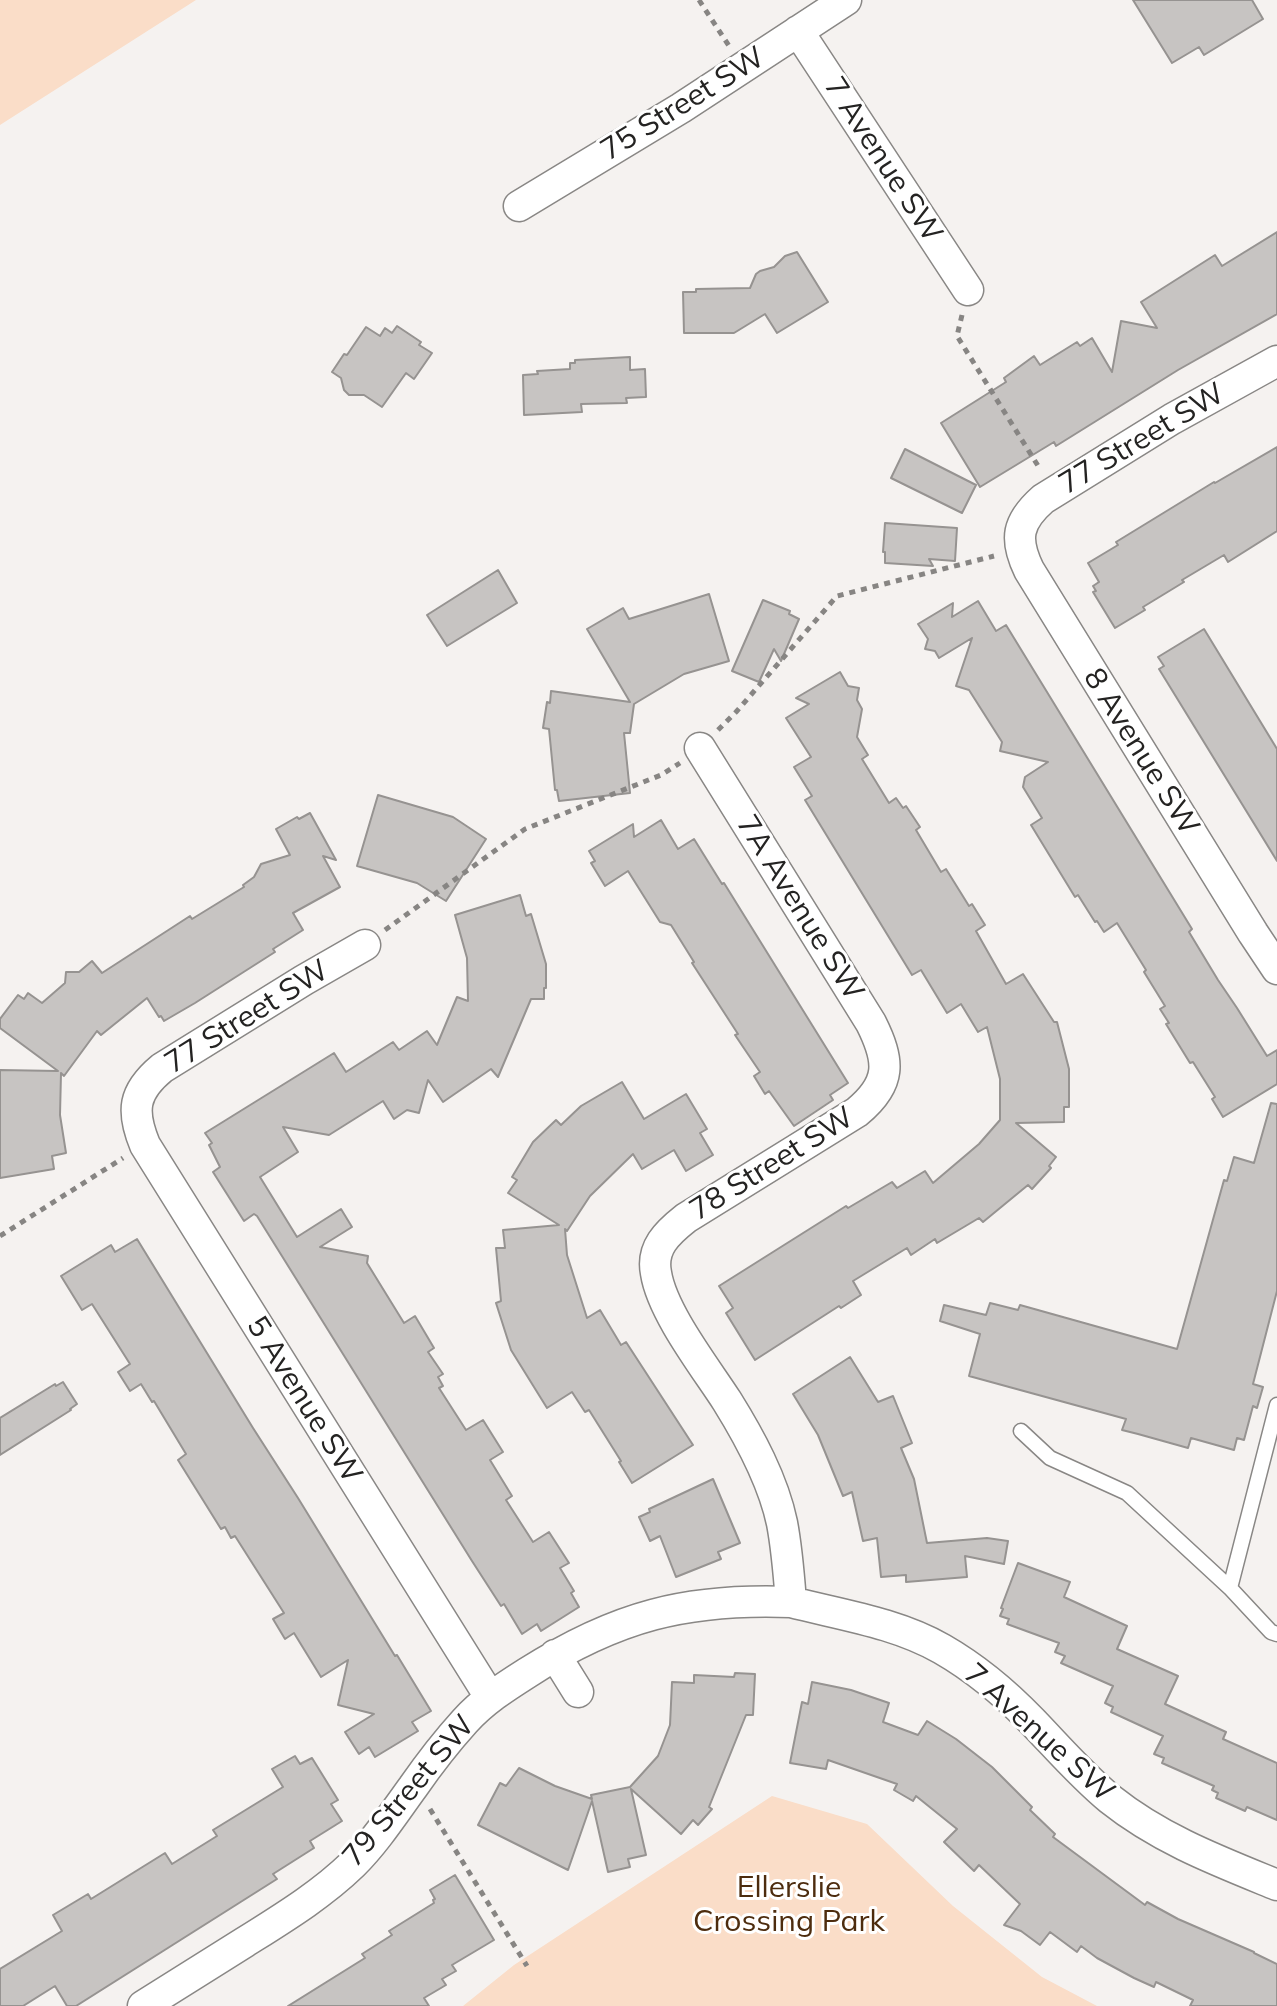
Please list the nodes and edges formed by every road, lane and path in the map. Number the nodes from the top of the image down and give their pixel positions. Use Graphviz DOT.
graph roads {
  1 [pos="699,0"];
  2 [pos="846,0"];
  3 [pos="798,31"];
  4 [pos="742,67"];
  5 [pos="519,206"];
  6 [pos="968,290"];
  7 [pos="1277,361"];
  8 [pos="1042,473"];
  9 [pos="1020,541"];
  10 [pos="700,748"];
  11 [pos="365,945"];
  12 [pos="1277,969"];
  13 [pos="884,1075"];
  14 [pos="137,1097"];
  15 [pos="145,1145"];
  16 [pos="0,1236"];
  17 [pos="1277,1405"];
  18 [pos="1021,1431"];
  19 [pos="1230,1588"];
  20 [pos="791,1602"];
  21 [pos="1277,1634"];
  22 [pos="555,1655"];
  23 [pos="578,1692"];
  24 [pos="490,1697"];
  25 [pos="414,1785"];
  26 [pos="1277,1885"];
  27 [pos="527,1966"];
  28 [pos="143,2006"];
  1 -- 4 [label="path"];
  2 -- 3 [label="street, 75 Street SW"];
  3 -- 4 [label="street, 75 Street SW"];
  3 -- 6 [label="street, 7 Avenue SW"];
  4 -- 5 [label="street, 75 Street SW"];
  6 -- 8 [label="path"];
  7 -- 9 [label="street, 77 Street SW"];
  9 -- 10 [label="path"];
  9 -- 12 [label="street, 8 Avenue SW"];
  10 -- 11 [label="path"];
  10 -- 13 [label="street, 7A Avenue SW"];
  11 -- 14 [label="street, 77 Street SW"];
  13 -- 20 [label="street, 78 Street SW"];
  14 -- 15 [label="street, 5 Avenue SW"];
  15 -- 16 [label="path"];
  15 -- 24 [label="street, 5 Avenue SW"];
  17 -- 19 [label="lane"];
  18 -- 19 [label="lane"];
  19 -- 21 [label="lane"];
  20 -- 22 [label="street, 79 Street SW"];
  20 -- 26 [label="street, 7 Avenue SW"];
  22 -- 23 [label="street"];
  22 -- 24 [label="street, 79 Street SW"];
  24 -- 25 [label="street, 79 Street SW"];
  25 -- 27 [label="path"];
  25 -- 28 [label="street, 79 Street SW"];
}
